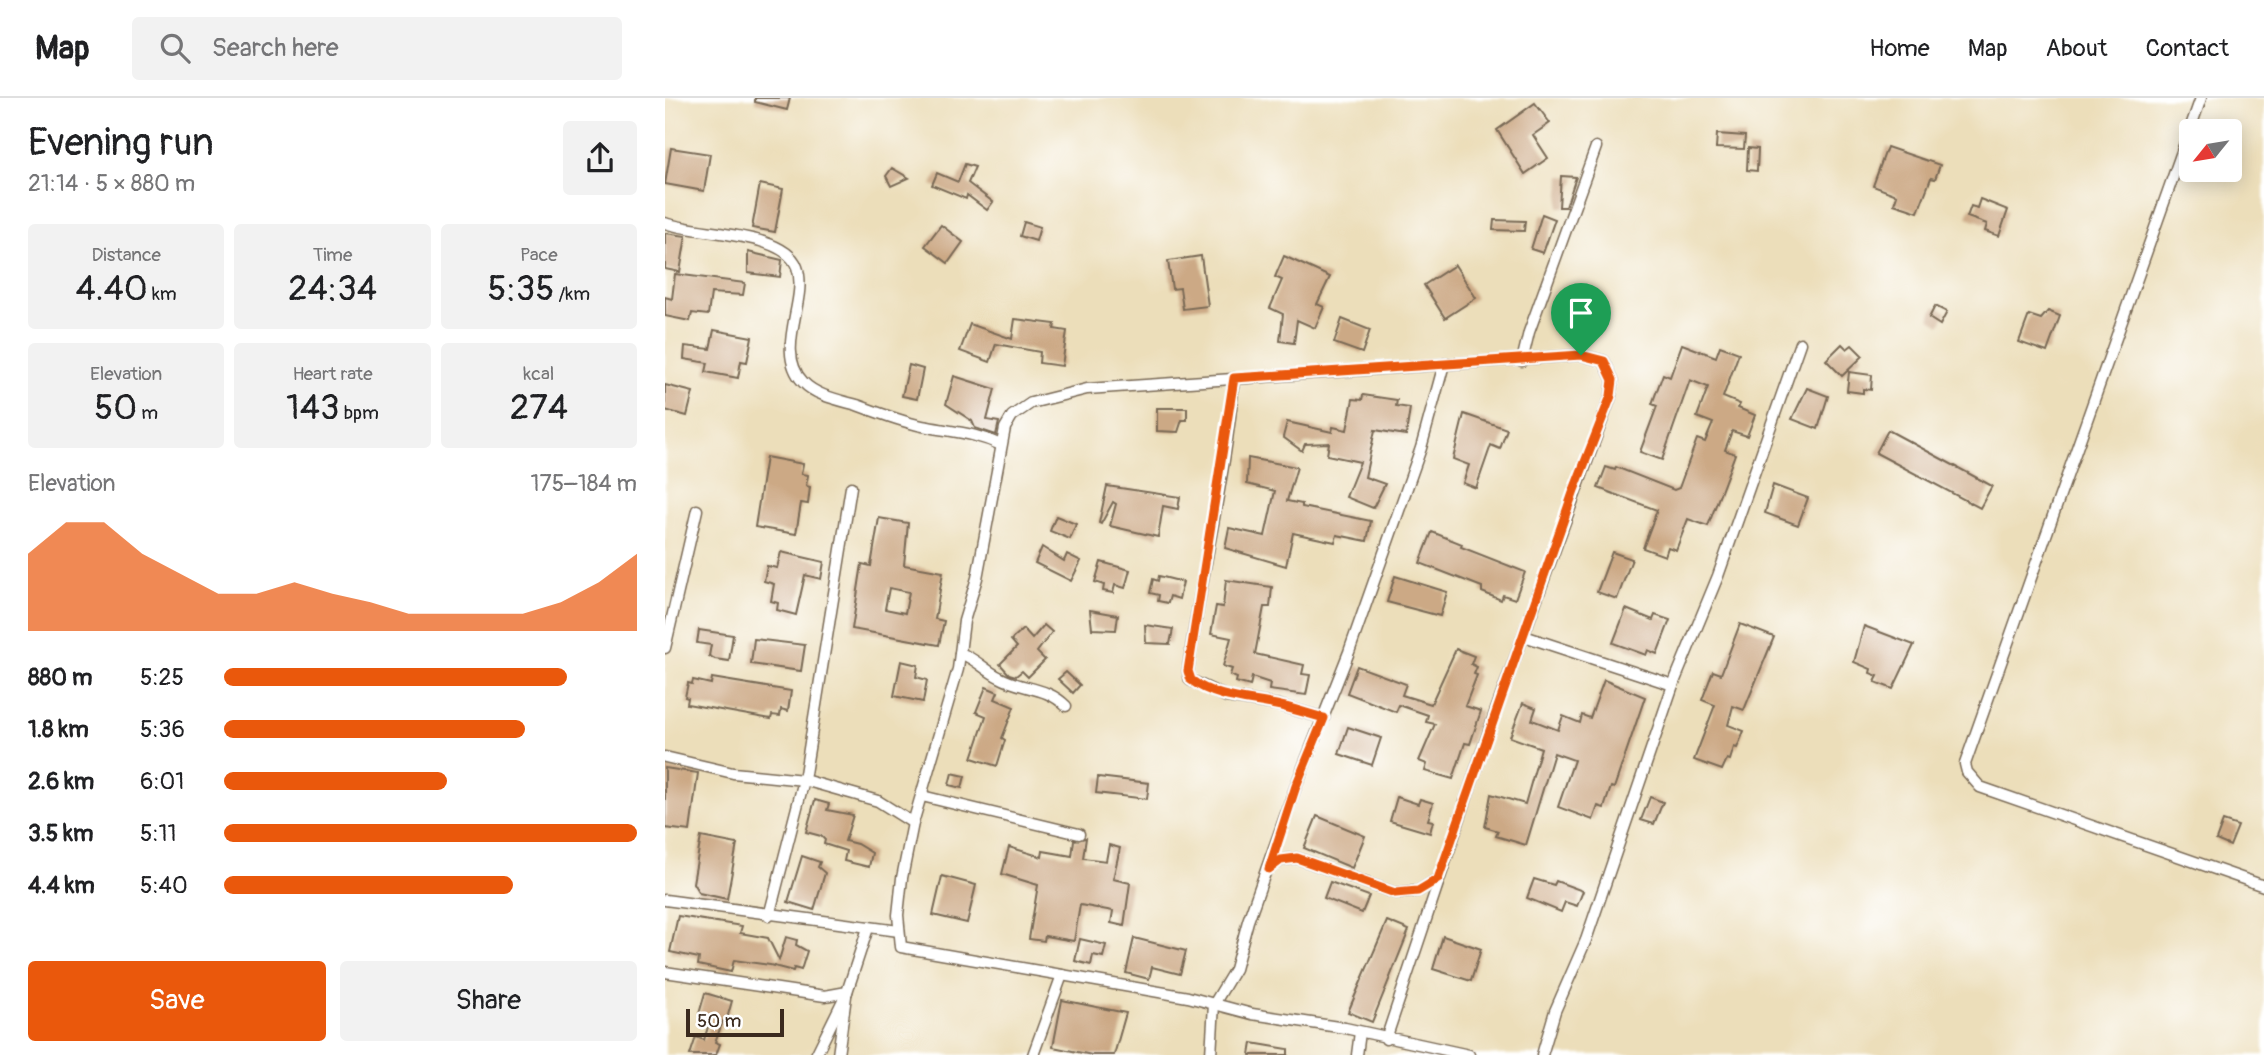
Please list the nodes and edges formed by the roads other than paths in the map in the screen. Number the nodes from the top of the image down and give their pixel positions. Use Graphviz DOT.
graph roads {
  1 [pos="2201,98"];
  2 [pos="1596,148"];
  3 [pos="665,223"];
  4 [pos="1800,343"];
  5 [pos="1522,361"];
  6 [pos="1444,364"];
  7 [pos="1234,378"];
  8 [pos="1001,445"];
  9 [pos="851,487"];
  10 [pos="697,510"];
  11 [pos="1524,636"];
  12 [pos="665,648"];
  13 [pos="960,653"];
  14 [pos="1673,685"];
  15 [pos="1066,706"];
  16 [pos="1324,718"];
  17 [pos="665,757"];
  18 [pos="804,780"];
  19 [pos="922,796"];
  20 [pos="913,823"];
  21 [pos="1079,834"];
  22 [pos="1269,869"];
  23 [pos="1438,879"];
  24 [pos="2264,886"];
  25 [pos="665,901"];
  26 [pos="769,916"];
  27 [pos="868,928"];
  28 [pos="899,931"];
  29 [pos="665,972"];
  30 [pos="1062,975"];
  31 [pos="847,992"];
  32 [pos="1214,1004"];
  33 [pos="1360,1032"];
  34 [pos="1386,1038"];
  35 [pos="816,1055"];
  36 [pos="838,1055"];
  37 [pos="1033,1055"];
  38 [pos="1211,1055"];
  39 [pos="1357,1055"];
  40 [pos="1469,1055"];
  41 [pos="1542,1055"];
  1 -- 24 [label="street"];
  2 -- 5 [label="street"];
  3 -- 8 [label="street"];
  4 -- 14 [label="street"];
  5 -- 6 [label="street"];
  5 -- 11 [label="street"];
  6 -- 7 [label="street"];
  6 -- 16 [label="street"];
  7 -- 8 [label="street"];
  7 -- 16 [label="street"];
  8 -- 13 [label="street"];
  9 -- 18 [label="street"];
  10 -- 12 [label="street"];
  11 -- 14 [label="street"];
  11 -- 23 [label="street"];
  13 -- 15 [label="street"];
  13 -- 19 [label="street"];
  14 -- 41 [label="street"];
  16 -- 22 [label="street"];
  17 -- 18 [label="street"];
  18 -- 20 [label="street"];
  18 -- 26 [label="street"];
  19 -- 20 [label="street"];
  19 -- 21 [label="street"];
  20 -- 28 [label="street"];
  22 -- 23 [label="street"];
  22 -- 32 [label="street"];
  23 -- 34 [label="street"];
  25 -- 26 [label="street"];
  26 -- 27 [label="street"];
  27 -- 28 [label="street"];
  27 -- 31 [label="street"];
  28 -- 30 [label="street"];
  29 -- 31 [label="street"];
  30 -- 32 [label="street"];
  30 -- 37 [label="street"];
  31 -- 35 [label="street"];
  31 -- 36 [label="street"];
  32 -- 33 [label="street"];
  32 -- 38 [label="street"];
  33 -- 34 [label="street"];
  33 -- 39 [label="street"];
  34 -- 40 [label="street"];
}
